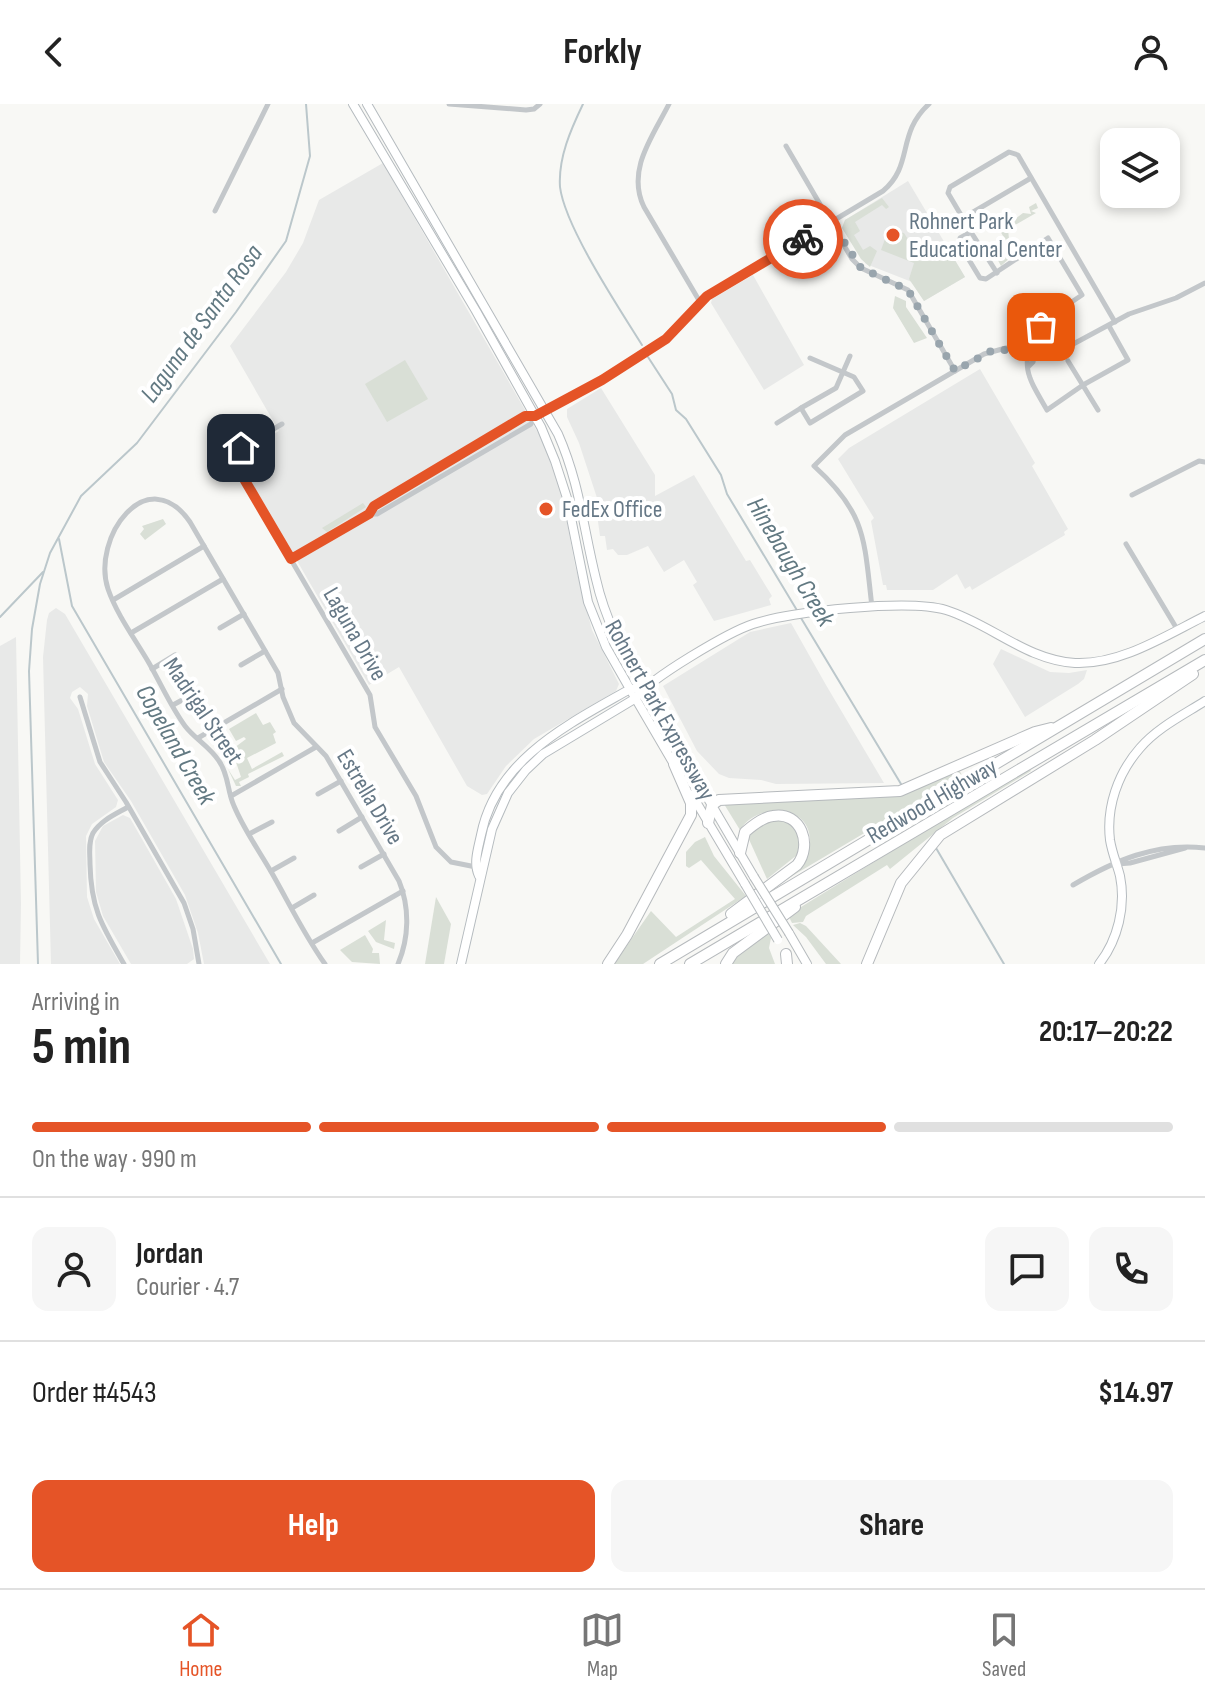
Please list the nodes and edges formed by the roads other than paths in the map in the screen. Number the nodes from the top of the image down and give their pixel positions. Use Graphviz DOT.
graph roads {
  1 [pos="268,104"];
  2 [pos="353,104"];
  3 [pos="367,104"];
  4 [pos="449,104"];
  5 [pos="540,104"];
  6 [pos="669,104"];
  7 [pos="928,104"];
  8 [pos="786,146"];
  9 [pos="399,159"];
  10 [pos="389,165"];
  11 [pos="1031,178"];
  12 [pos="215,211"];
  13 [pos="434,217"];
  14 [pos="963,218"];
  15 [pos="424,222"];
  16 [pos="831,222"];
  17 [pos="1061,230"];
  18 [pos="971,232"];
  19 [pos="1048,238"];
  20 [pos="997,273"];
  21 [pos="1205,283"];
  22 [pos="1095,288"];
  23 [pos="1082,295"];
  24 [pos="700,302"];
  25 [pos="1115,322"];
  26 [pos="1109,326"];
  27 [pos="1032,348"];
  28 [pos="850,356"];
  29 [pos="810,358"];
  30 [pos="1068,361"];
  31 [pos="955,371"];
  32 [pos="843,372"];
  33 [pos="1083,385"];
  34 [pos="801,408"];
  35 [pos="1098,410"];
  36 [pos="546,411"];
  37 [pos="535,416"];
  38 [pos="777,423"];
  39 [pos="282,424"];
  40 [pos="1205,462"];
  41 [pos="1132,495"];
  42 [pos="165,501"];
  43 [pos="369,514"];
  44 [pos="1126,544"];
  45 [pos="204,546"];
  46 [pos="590,550"];
  47 [pos="578,553"];
  48 [pos="291,559"];
  49 [pos="223,578"];
  50 [pos="113,600"];
  51 [pos="872,607"];
  52 [pos="244,614"];
  53 [pos="1205,616"];
  54 [pos="220,628"];
  55 [pos="1177,629"];
  56 [pos="131,633"];
  57 [pos="1205,639"];
  58 [pos="265,651"];
  59 [pos="175,655"];
  60 [pos="1205,660"];
  61 [pos="241,665"];
  62 [pos="1205,666"];
  63 [pos="152,669"];
  64 [pos="643,688"];
  65 [pos="282,689"];
  66 [pos="630,689"];
  67 [pos="195,693"];
  68 [pos="80,697"];
  69 [pos="636,698"];
  70 [pos="1205,701"];
  71 [pos="173,705"];
  72 [pos="1061,726"];
  73 [pos="198,738"];
  74 [pos="317,747"];
  75 [pos="674,764"];
  76 [pos="341,781"];
  77 [pos="318,794"];
  78 [pos="231,796"];
  79 [pos="712,805"];
  80 [pos="128,807"];
  81 [pos="362,817"];
  82 [pos="272,822"];
  83 [pos="708,823"];
  84 [pos="339,831"];
  85 [pos="249,834"];
  86 [pos="1205,848"];
  87 [pos="740,853"];
  88 [pos="384,854"];
  89 [pos="294,858"];
  90 [pos="1116,864"];
  91 [pos="361,867"];
  92 [pos="480,870"];
  93 [pos="846,870"];
  94 [pos="271,871"];
  95 [pos="1073,885"];
  96 [pos="403,891"];
  97 [pos="314,895"];
  98 [pos="292,908"];
  99 [pos="312,943"];
  100 [pos="677,954"];
  101 [pos="789,961"];
  102 [pos="399,963"];
  103 [pos="124,964"];
  104 [pos="199,964"];
  105 [pos="325,964"];
  106 [pos="461,964"];
  107 [pos="608,964"];
  108 [pos="660,964"];
  109 [pos="690,964"];
  110 [pos="726,964"];
  111 [pos="807,964"];
  112 [pos="867,964"];
  113 [pos="1099,964"];
  1 -- 12 [label="street"];
  2 -- 10 [label="main road, Rohnert Park Expressway"];
  3 -- 9 [label="main road, Rohnert Park Expressway"];
  4 -- 5 [label="street"];
  6 -- 24 [label="street"];
  7 -- 16 [label="street"];
  8 -- 16 [label="street"];
  9 -- 10 [label="main road"];
  9 -- 13 [label="main road, Rohnert Park Expressway"];
  10 -- 15 [label="main road, Rohnert Park Expressway"];
  11 -- 14 [label="street"];
  11 -- 14 [label="street"];
  11 -- 17 [label="street"];
  13 -- 15 [label="main road"];
  13 -- 36 [label="main road, Rohnert Park Expressway"];
  14 -- 18 [label="street"];
  15 -- 37 [label="main road, Rohnert Park Expressway"];
  16 -- 24 [label="street"];
  16 -- 31 [label="street"];
  17 -- 19 [label="street"];
  17 -- 22 [label="street"];
  18 -- 20 [label="street"];
  18 -- 20 [label="street"];
  19 -- 20 [label="street"];
  19 -- 23 [label="street"];
  21 -- 25 [label="street"];
  22 -- 23 [label="street"];
  22 -- 25 [label="street"];
  23 -- 27 [label="street"];
  24 -- 36 [label="street"];
  25 -- 26 [label="street"];
  26 -- 27 [label="street"];
  26 -- 33 [label="street"];
  27 -- 31 [label="street"];
  27 -- 33 [label="street"];
  28 -- 32 [label="street"];
  29 -- 32 [label="street"];
  30 -- 33 [label="street"];
  31 -- 51 [label="street"];
  32 -- 34 [label="street"];
  32 -- 34 [label="street"];
  33 -- 35 [label="street"];
  34 -- 38 [label="street"];
  36 -- 37 [label="street"];
  36 -- 46 [label="main road, Rohnert Park Expressway"];
  37 -- 43 [label="street"];
  37 -- 43 [label="street"];
  37 -- 47 [label="main road, Rohnert Park Expressway"];
  39 -- 48 [label="street, Laguna Drive"];
  40 -- 41 [label="street"];
  42 -- 45 [label="street, Estrella Drive"];
  42 -- 50 [label="street, Madrigal Street"];
  43 -- 48 [label="street"];
  44 -- 55 [label="street"];
  45 -- 49 [label="street, Estrella Drive"];
  45 -- 50 [label="street"];
  46 -- 47 [label="main road"];
  46 -- 64 [label="main road, Rohnert Park Expressway"];
  47 -- 66 [label="main road, Rohnert Park Expressway"];
  48 -- 92 [label="street, Laguna Drive"];
  49 -- 52 [label="street, Estrella Drive"];
  49 -- 56 [label="street"];
  50 -- 56 [label="street, Madrigal Street"];
  51 -- 55 [label="main road"];
  51 -- 64 [label="main road"];
  52 -- 54 [label="street"];
  52 -- 58 [label="street, Estrella Drive"];
  53 -- 55 [label="main road"];
  56 -- 63 [label="street, Madrigal Street"];
  57 -- 72 [label="highway, Redwood Highway"];
  58 -- 61 [label="street"];
  58 -- 65 [label="street, Estrella Drive"];
  59 -- 63 [label="street"];
  60 -- 93 [label="highway, Redwood Highway"];
  62 -- 112 [label="highway"];
  63 -- 71 [label="street, Madrigal Street"];
  64 -- 66 [label="main road"];
  64 -- 69 [label="main road"];
  64 -- 79 [label="main road, Rohnert Park Expressway"];
  65 -- 73 [label="street"];
  65 -- 74 [label="street, Estrella Drive"];
  66 -- 69 [label="main road, Rohnert Park Expressway"];
  66 -- 92 [label="main road"];
  67 -- 71 [label="street"];
  68 -- 80 [label="street"];
  69 -- 75 [label="main road, Rohnert Park Expressway"];
  69 -- 92 [label="main road"];
  70 -- 90 [label="main road"];
  71 -- 73 [label="street, Madrigal Street"];
  72 -- 79 [label="highway"];
  72 -- 100 [label="highway, Redwood Highway"];
  73 -- 78 [label="street, Madrigal Street"];
  74 -- 76 [label="street, Estrella Drive"];
  74 -- 78 [label="street"];
  75 -- 83 [label="main road, Rohnert Park Expressway"];
  75 -- 107 [label="highway"];
  76 -- 77 [label="street"];
  76 -- 81 [label="street, Estrella Drive"];
  78 -- 85 [label="street, Madrigal Street"];
  79 -- 83 [label="highway"];
  79 -- 87 [label="main road, Rohnert Park Expressway"];
  80 -- 103 [label="street"];
  80 -- 104 [label="street"];
  81 -- 84 [label="street"];
  81 -- 88 [label="street, Estrella Drive"];
  82 -- 85 [label="street"];
  83 -- 101 [label="main road, Rohnert Park Expressway, bridge"];
  85 -- 94 [label="street, Madrigal Street"];
  86 -- 90 [label="street"];
  87 -- 100 [label="highway"];
  87 -- 111 [label="main road, Rohnert Park Expressway, bridge"];
  88 -- 91 [label="street"];
  88 -- 96 [label="street, Estrella Drive"];
  89 -- 94 [label="street"];
  90 -- 95 [label="street"];
  90 -- 113 [label="main road"];
  92 -- 106 [label="main road"];
  93 -- 109 [label="highway, Redwood Highway"];
  93 -- 110 [label="highway"];
  94 -- 98 [label="street, Madrigal Street"];
  96 -- 99 [label="street"];
  96 -- 102 [label="street, Estrella Drive"];
  97 -- 98 [label="street"];
  98 -- 99 [label="street, Madrigal Street"];
  99 -- 105 [label="street, Madrigal Street"];
  100 -- 108 [label="highway, Redwood Highway"];
}
